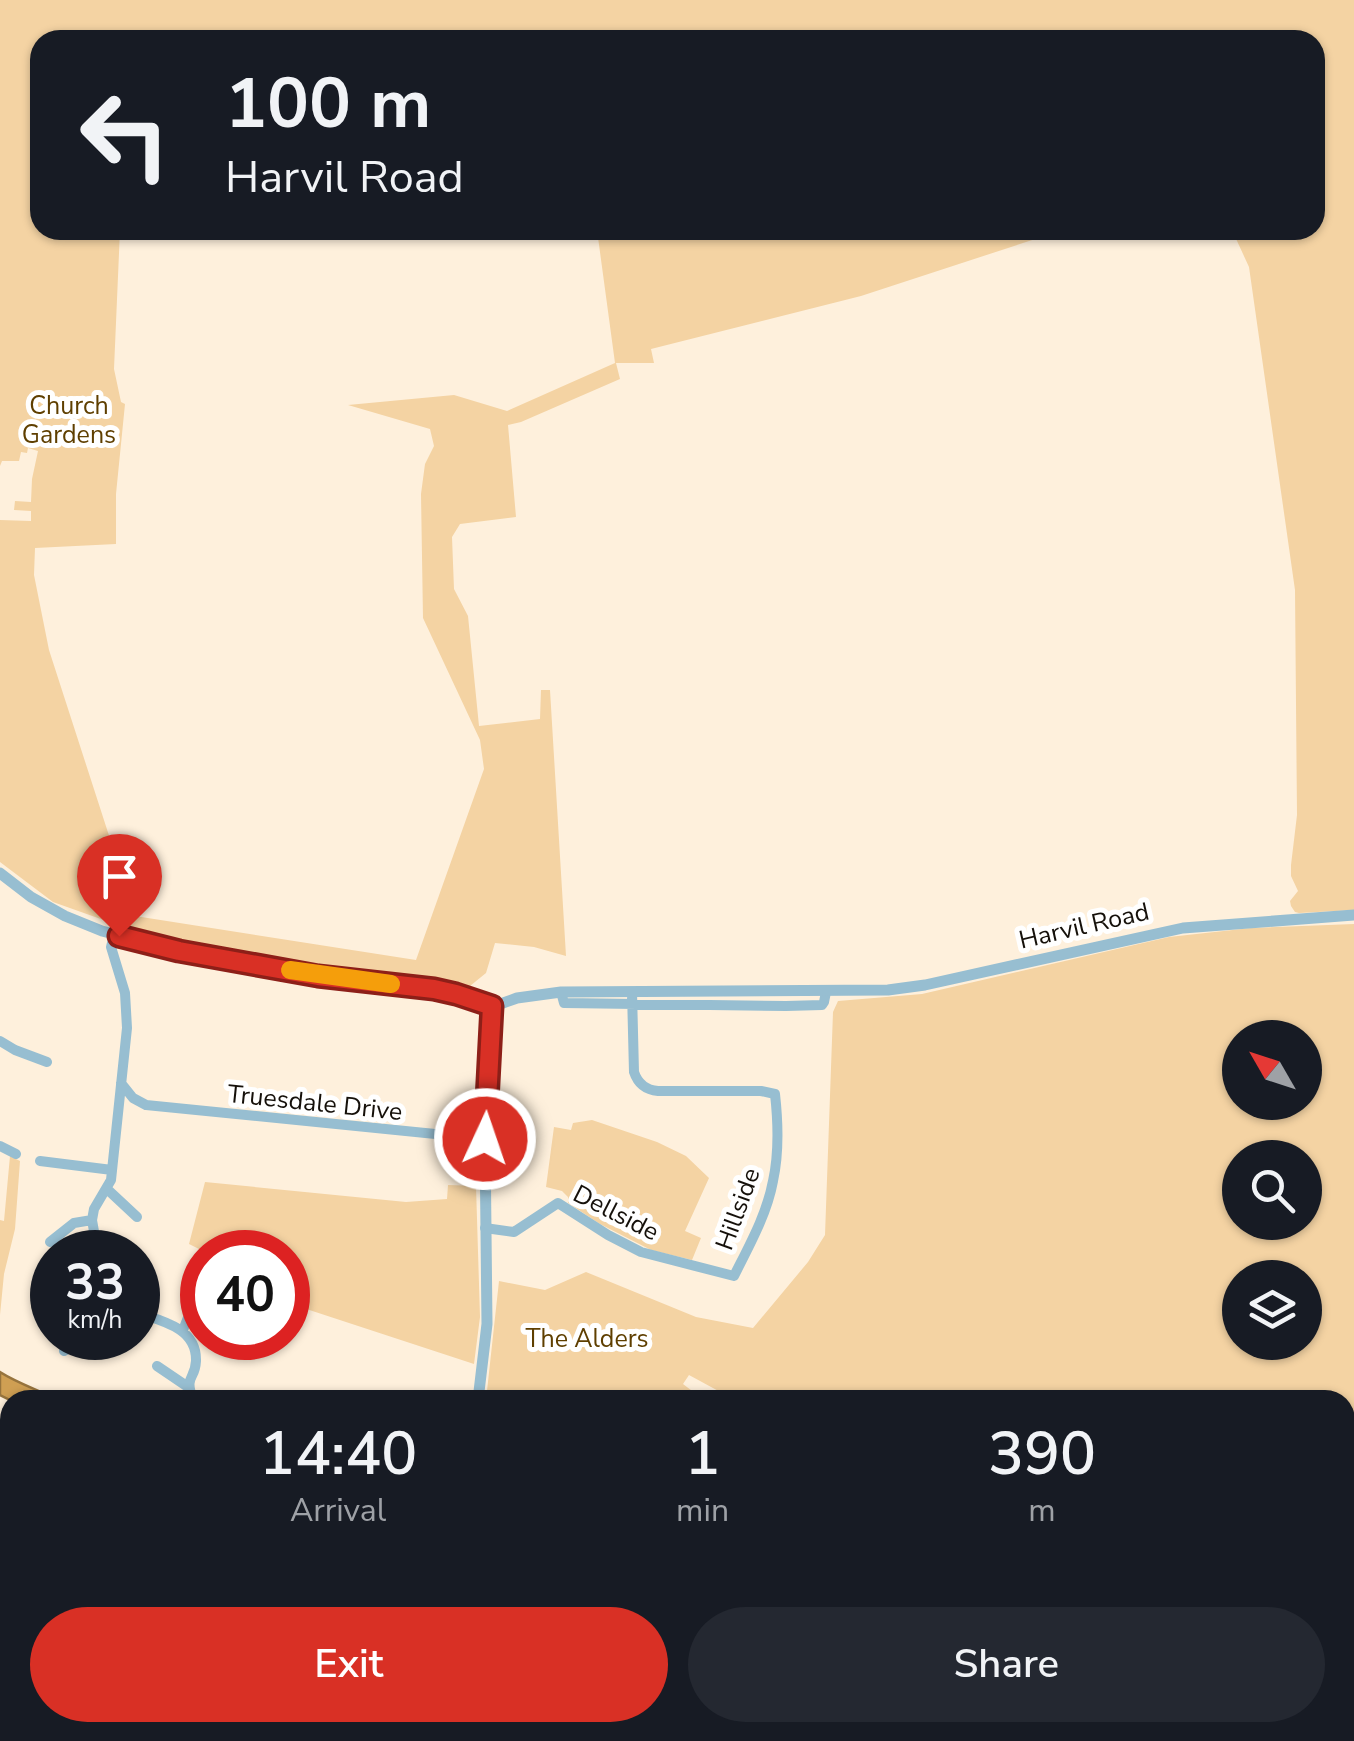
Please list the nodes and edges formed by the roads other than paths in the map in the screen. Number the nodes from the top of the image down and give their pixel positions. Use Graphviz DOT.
graph roads {
  1 [pos="0,873"];
  2 [pos="1354,915"];
  3 [pos="114,934"];
  4 [pos="632,998"];
  5 [pos="492,1006"];
  6 [pos="0,1041"];
  7 [pos="46,1062"];
  8 [pos="121,1082"];
  9 [pos="142,1104"];
  10 [pos="115,1123"];
  11 [pos="485,1139"];
  12 [pos="0,1146"];
  13 [pos="16,1154"];
  14 [pos="40,1161"];
  15 [pos="112,1170"];
  16 [pos="107,1189"];
  17 [pos="138,1216"];
  18 [pos="92,1220"];
  19 [pos="486,1228"];
  20 [pos="65,1230"];
  21 [pos="93,1230"];
  22 [pos="734,1276"];
  23 [pos="195,1360"];
  24 [pos="157,1366"];
  25 [pos="188,1387"];
  26 [pos="189,1390"];
  27 [pos="479,1390"];
  1 -- 3 [label="street"];
  2 -- 4 [label="street, Harvil Road"];
  3 -- 5 [label="street"];
  3 -- 8 [label="street"];
  4 -- 5 [label="street, Harvil Road"];
  4 -- 22 [label="street, Hillside"];
  5 -- 11 [label="street"];
  6 -- 7 [label="street"];
  8 -- 9 [label="street"];
  8 -- 10 [label="street"];
  9 -- 10 [label="street"];
  9 -- 11 [label="street, Truesdale Drive"];
  10 -- 15 [label="street"];
  11 -- 19 [label="street"];
  12 -- 13 [label="street"];
  14 -- 15 [label="street"];
  15 -- 16 [label="street"];
  16 -- 17 [label="street"];
  16 -- 18 [label="street"];
  18 -- 20 [label="street"];
  18 -- 21 [label="street"];
  19 -- 22 [label="street, Dellside"];
  19 -- 27 [label="street"];
  23 -- 25 [label="street"];
  24 -- 25 [label="street"];
  25 -- 26 [label="street"];
}
